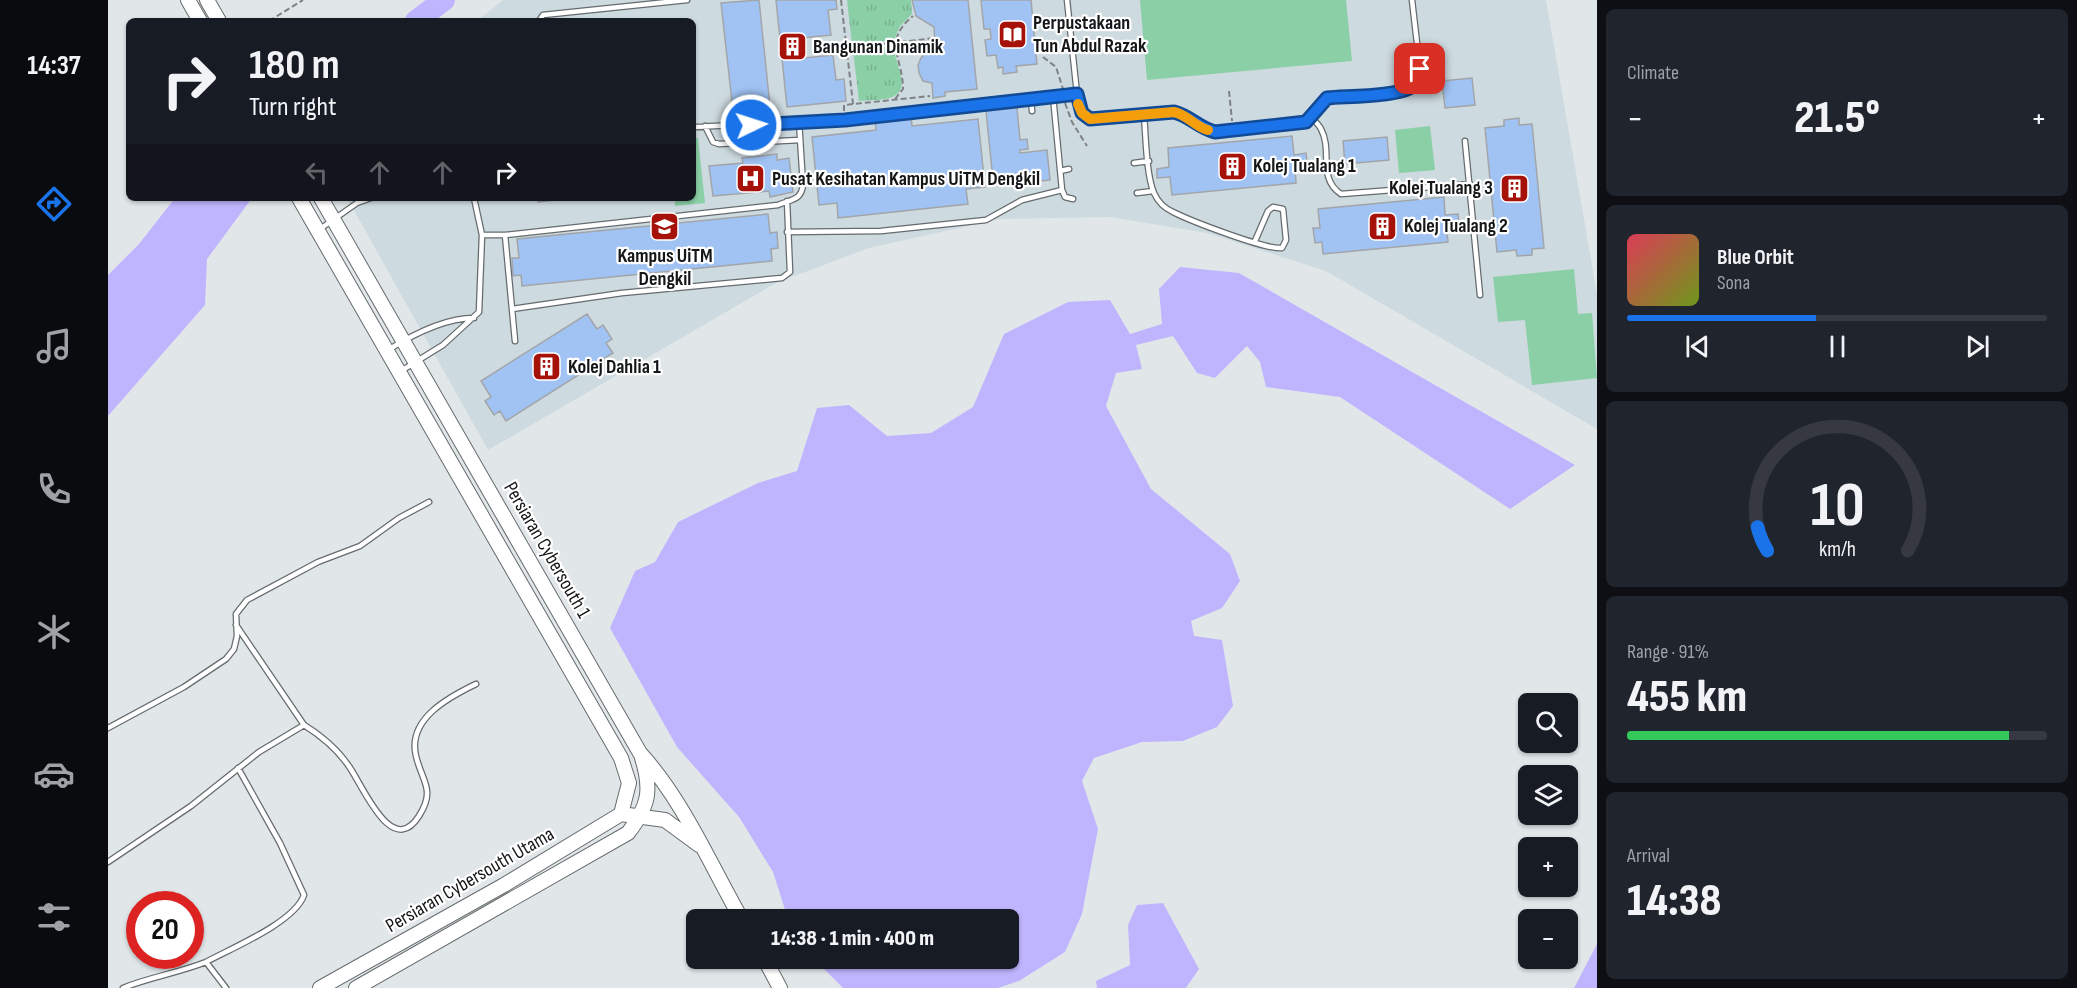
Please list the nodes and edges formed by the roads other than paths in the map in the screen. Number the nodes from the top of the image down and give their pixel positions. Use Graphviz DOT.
graph roads {
  1 [pos="188,0"];
  2 [pos="207,0"];
  3 [pos="687,0"];
  4 [pos="1067,0"];
  5 [pos="1412,0"];
  6 [pos="198,18"];
  7 [pos="217,18"];
  8 [pos="540,18"];
  9 [pos="1077,94"];
  10 [pos="1053,96"];
  11 [pos="1031,98"];
  12 [pos="1032,111"];
  13 [pos="1144,116"];
  14 [pos="1312,118"];
  15 [pos="799,122"];
  16 [pos="705,126"];
  17 [pos="696,127"];
  18 [pos="800,140"];
  19 [pos="1465,141"];
  20 [pos="1057,142"];
  21 [pos="1048,143"];
  22 [pos="1149,161"];
  23 [pos="1134,163"];
  24 [pos="1069,169"];
  25 [pos="1060,171"];
  26 [pos="1470,184"];
  27 [pos="1062,190"];
  28 [pos="1153,191"];
  29 [pos="1137,193"];
  30 [pos="1073,200"];
  31 [pos="304,201"];
  32 [pos="323,201"];
  33 [pos="364,201"];
  34 [pos="475,201"];
  35 [pos="786,201"];
  36 [pos="333,220"];
  37 [pos="318,230"];
  38 [pos="787,232"];
  39 [pos="482,235"];
  40 [pos="505,235"];
  41 [pos="1255,242"];
  42 [pos="1480,295"];
  43 [pos="512,309"];
  44 [pos="475,318"];
  45 [pos="404,340"];
  46 [pos="514,341"];
  47 [pos="388,350"];
  48 [pos="416,362"];
  49 [pos="400,371"];
  50 [pos="429,502"];
  51 [pos="236,625"];
  52 [pos="476,684"];
  53 [pos="304,725"];
  54 [pos="108,728"];
  55 [pos="640,753"];
  56 [pos="238,768"];
  57 [pos="621,814"];
  58 [pos="642,815"];
  59 [pos="700,847"];
  60 [pos="108,862"];
  61 [pos="736,909"];
  62 [pos="206,962"];
  63 [pos="770,969"];
  64 [pos="123,988"];
  65 [pos="226,988"];
  66 [pos="320,988"];
  67 [pos="356,988"];
  68 [pos="780,988"];
  1 -- 6 [label="street"];
  2 -- 7 [label="street"];
  3 -- 8 [label="lane"];
  4 -- 9 [label="lane"];
  5 -- 14 [label="lane"];
  9 -- 10 [label="lane"];
  9 -- 13 [label="lane"];
  10 -- 11 [label="lane"];
  10 -- 20 [label="lane"];
  11 -- 12 [label="lane"];
  11 -- 15 [label="lane"];
  13 -- 14 [label="lane"];
  13 -- 22 [label="lane"];
  14 -- 26 [label="lane"];
  15 -- 16 [label="lane"];
  15 -- 18 [label="lane"];
  16 -- 17 [label="lane"];
  16 -- 18 [label="lane"];
  18 -- 35 [label="lane"];
  19 -- 26 [label="lane"];
  20 -- 21 [label="lane"];
  20 -- 25 [label="lane"];
  22 -- 23 [label="lane"];
  22 -- 28 [label="lane"];
  24 -- 25 [label="lane"];
  25 -- 27 [label="lane"];
  26 -- 42 [label="lane"];
  27 -- 30 [label="lane"];
  27 -- 38 [label="lane"];
  28 -- 29 [label="lane"];
  28 -- 41 [label="lane"];
  31 -- 37 [label="street, Persiaran Cybersouth 1"];
  32 -- 36 [label="street, Persiaran Cybersouth 1"];
  33 -- 36 [label="lane"];
  34 -- 39 [label="lane"];
  35 -- 38 [label="lane"];
  35 -- 40 [label="lane"];
  36 -- 37 [label="lane"];
  36 -- 45 [label="street, Persiaran Cybersouth 1"];
  37 -- 47 [label="street, Persiaran Cybersouth 1"];
  38 -- 43 [label="lane"];
  39 -- 40 [label="lane"];
  39 -- 44 [label="lane"];
  40 -- 43 [label="lane"];
  41 -- 41 [label="lane"];
  43 -- 46 [label="lane"];
  44 -- 45 [label="lane"];
  44 -- 48 [label="lane"];
  45 -- 47 [label="lane"];
  45 -- 48 [label="street, Persiaran Cybersouth 1"];
  47 -- 49 [label="street, Persiaran Cybersouth 1"];
  48 -- 49 [label="lane"];
  48 -- 55 [label="street, Persiaran Cybersouth 1"];
  49 -- 57 [label="street, Persiaran Cybersouth 1"];
  50 -- 51 [label="lane"];
  51 -- 53 [label="lane"];
  51 -- 54 [label="lane"];
  52 -- 53 [label="lane"];
  53 -- 56 [label="lane"];
  55 -- 58 [label="street"];
  55 -- 59 [label="street, Persiaran Cybersouth 1"];
  56 -- 60 [label="lane"];
  56 -- 62 [label="lane"];
  57 -- 58 [label="street"];
  57 -- 66 [label="street, Persiaran Cybersouth Utama"];
  58 -- 59 [label="street"];
  58 -- 67 [label="street, Persiaran Cybersouth Utama"];
  59 -- 61 [label="street, Persiaran Cybersouth 1"];
  62 -- 64 [label="lane"];
  62 -- 65 [label="lane"];
  63 -- 68 [label="street"];
}
